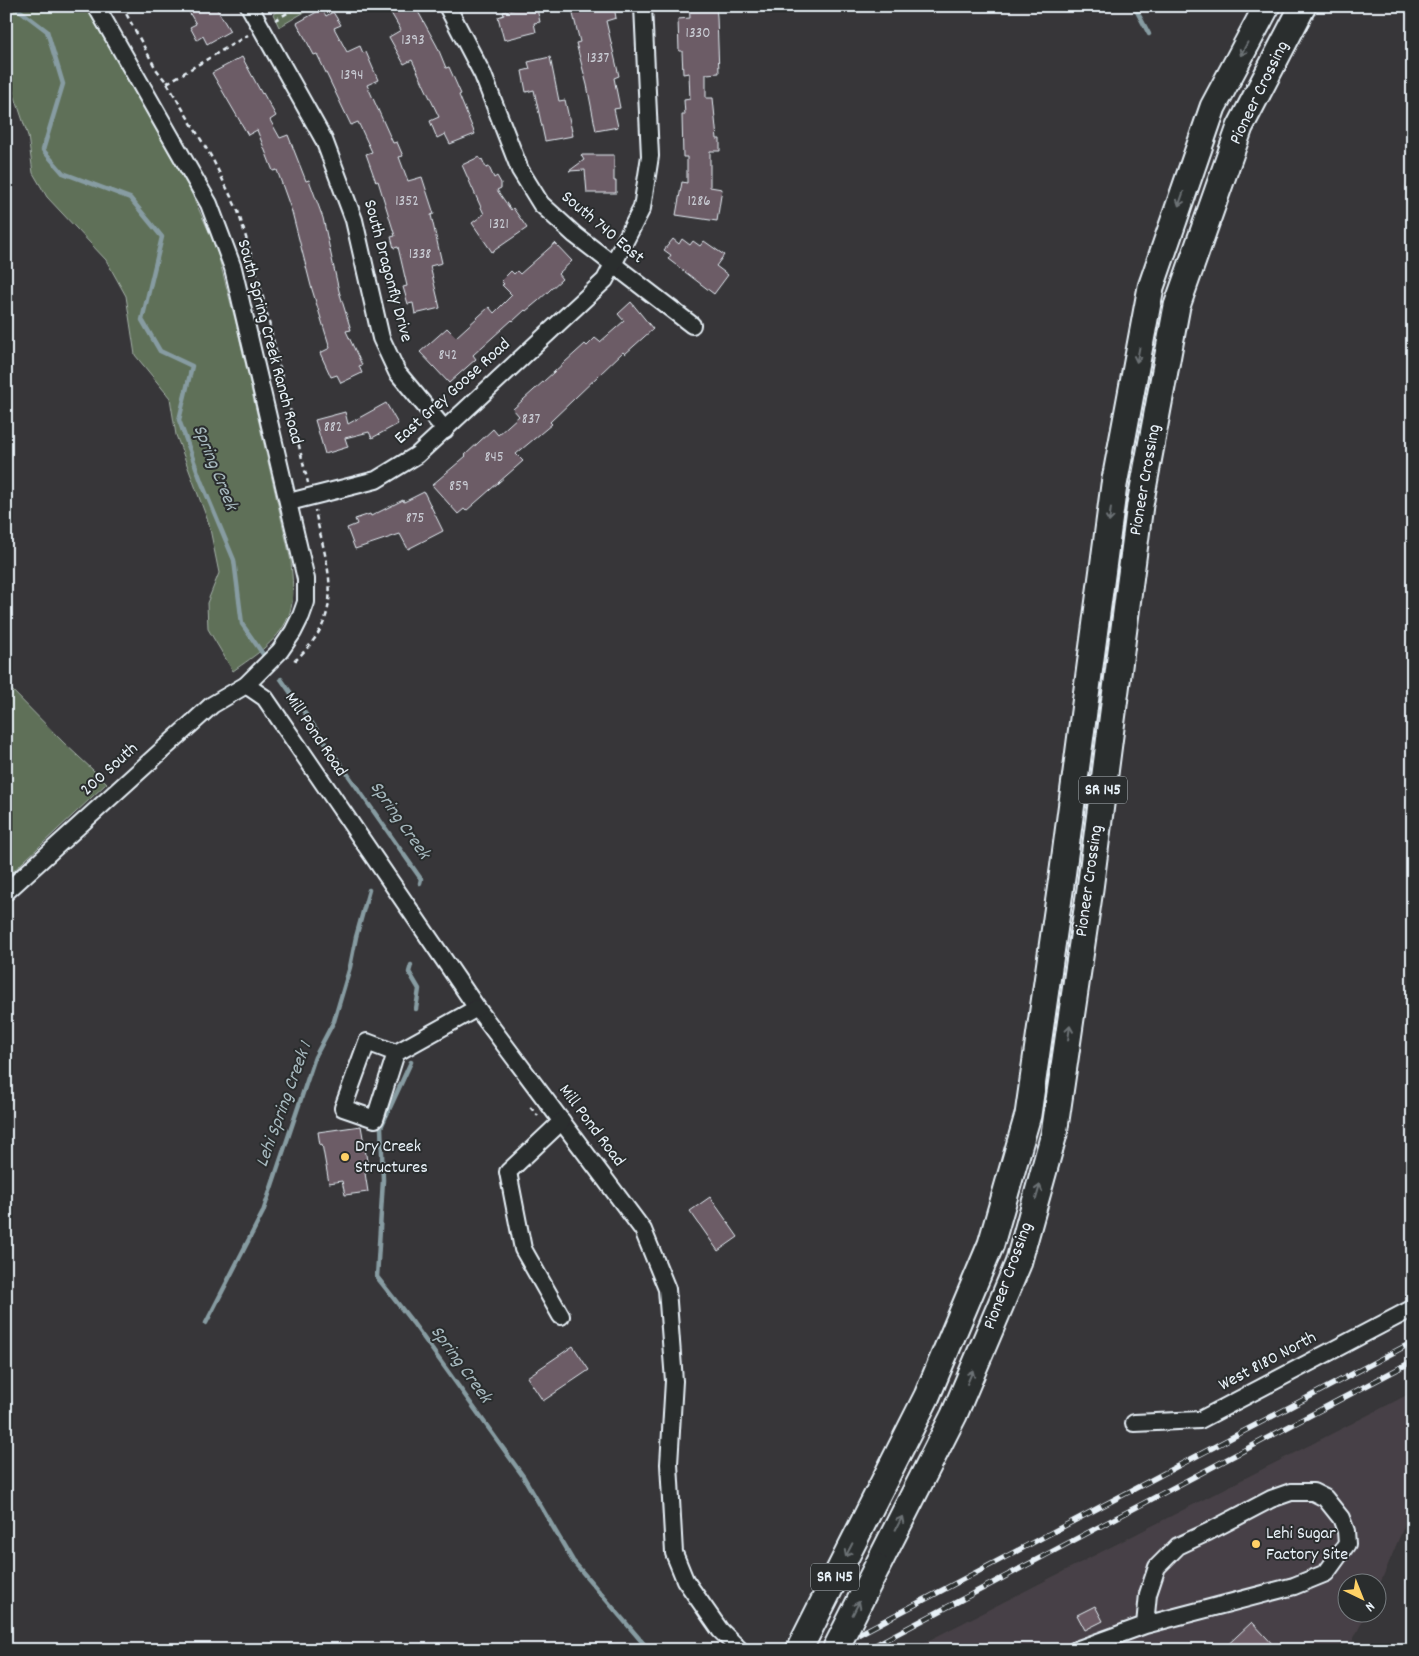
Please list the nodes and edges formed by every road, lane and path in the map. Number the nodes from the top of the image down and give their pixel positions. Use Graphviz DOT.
graph roads {
  1 [pos="96,6"];
  2 [pos="249,6"];
  3 [pos="300,6"];
  4 [pos="447,6"];
  5 [pos="643,6"];
  6 [pos="1267,6"];
  7 [pos="1303,6"];
  8 [pos="272,22"];
  9 [pos="249,35"];
  10 [pos="167,83"];
  11 [pos="613,264"];
  12 [pos="692,325"];
  13 [pos="446,430"];
  14 [pos="289,502"];
  15 [pos="280,651"];
  16 [pos="246,685"];
  17 [pos="6,892"];
  18 [pos="478,1008"];
  19 [pos="396,1053"];
  20 [pos="562,1121"];
  21 [pos="1413,1308"];
  22 [pos="561,1316"];
  23 [pos="1134,1423"];
  24 [pos="1145,1624"];
  25 [pos="740,1650"];
  26 [pos="799,1650"];
  27 [pos="835,1650"];
  28 [pos="1076,1650"];
  1 -- 14 [label="street, South Spring Creek Ranch Road"];
  2 -- 13 [label="street, South Dragonfly Drive"];
  3 -- 8 [label="path"];
  4 -- 11 [label="street, South 740 East"];
  5 -- 11 [label="street, East Grey Goose Road"];
  6 -- 26 [label="highway, Pioneer Crossing / SR 145, one-way"];
  27 -- 7 [label="highway, Pioneer Crossing / SR 145, one-way, bridge"];
  9 -- 10 [label="path"];
  11 -- 12 [label="street, South 740 East"];
  11 -- 13 [label="street, East Grey Goose Road"];
  13 -- 14 [label="street, East Grey Goose Road"];
  14 -- 15 [label="street, South Spring Creek Ranch Road"];
  15 -- 16 [label="street, 200 South"];
  16 -- 17 [label="street, 200 South"];
  16 -- 18 [label="street, Mill Pond Road"];
  18 -- 19 [label="street"];
  18 -- 20 [label="street, Mill Pond Road"];
  19 -- 19 [label="street"];
  20 -- 22 [label="street"];
  20 -- 25 [label="street, Mill Pond Road"];
  21 -- 23 [label="street, West 8180 North"];
  24 -- 24 [label="street"];
  24 -- 28 [label="street"];
}
